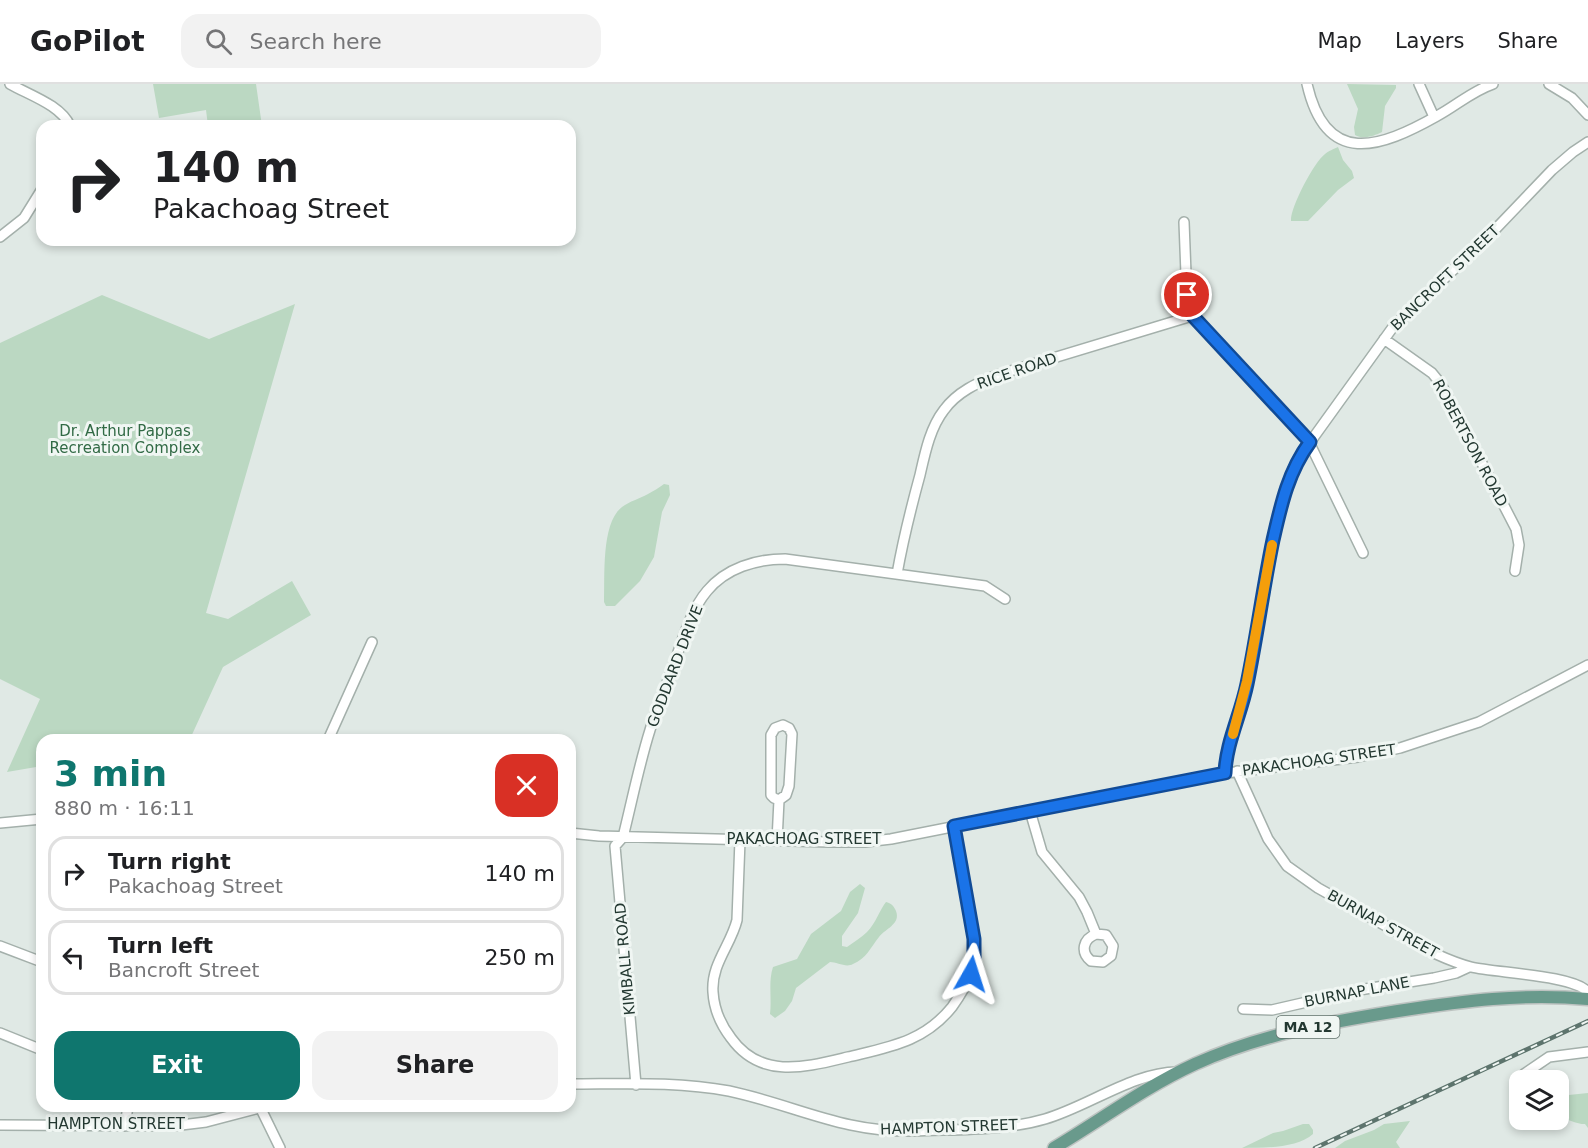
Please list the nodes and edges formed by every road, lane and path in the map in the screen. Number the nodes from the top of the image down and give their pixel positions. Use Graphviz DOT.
graph roads {
  1 [pos="10,84"];
  2 [pos="1307,84"];
  3 [pos="1419,84"];
  4 [pos="1493,84"];
  5 [pos="1549,84"];
  6 [pos="1588,115"];
  7 [pos="1434,117"];
  8 [pos="66,120"];
  9 [pos="1588,142"];
  10 [pos="36,199"];
  11 [pos="1184,222"];
  12 [pos="0,237"];
  13 [pos="1192,316"];
  14 [pos="1384,339"];
  15 [pos="1310,442"];
  16 [pos="1363,553"];
  17 [pos="1515,571"];
  18 [pos="897,574"];
  19 [pos="1005,599"];
  20 [pos="372,642"];
  21 [pos="1588,665"];
  22 [pos="331,734"];
  23 [pos="1237,771"];
  24 [pos="1225,773"];
  25 [pos="779,800"];
  26 [pos="1030,811"];
  27 [pos="36,820"];
  28 [pos="0,823"];
  29 [pos="954,826"];
  30 [pos="576,834"];
  31 [pos="590,836"];
  32 [pos="576,837"];
  33 [pos="623,837"];
  34 [pos="740,840"];
  35 [pos="777,841"];
  36 [pos="1096,934"];
  37 [pos="0,946"];
  38 [pos="36,960"];
  39 [pos="1469,967"];
  40 [pos="1588,992"];
  41 [pos="1588,999"];
  42 [pos="1243,1009"];
  43 [pos="0,1033"];
  44 [pos="36,1048"];
  45 [pos="1588,1052"];
  46 [pos="1530,1070"];
  47 [pos="1179,1072"];
  48 [pos="576,1084"];
  49 [pos="636,1084"];
  50 [pos="128,1112"];
  51 [pos="242,1112"];
  52 [pos="265,1112"];
  53 [pos="0,1125"];
  54 [pos="125,1126"];
  55 [pos="280,1148"];
  56 [pos="1054,1148"];
  1 -- 8 [label="street"];
  2 -- 7 [label="street"];
  3 -- 7 [label="street"];
  4 -- 7 [label="street"];
  5 -- 6 [label="street"];
  9 -- 14 [label="street, BANCROFT STREET"];
  10 -- 12 [label="street"];
  11 -- 13 [label="street"];
  13 -- 15 [label="street"];
  13 -- 18 [label="street, RICE ROAD"];
  14 -- 15 [label="street, BANCROFT STREET"];
  14 -- 17 [label="street, ROBERTSON ROAD"];
  15 -- 16 [label="street"];
  15 -- 24 [label="street, BANCROFT STREET"];
  18 -- 19 [label="street, GODDARD DRIVE"];
  18 -- 33 [label="street, GODDARD DRIVE"];
  20 -- 22 [label="street"];
  21 -- 23 [label="street, PAKACHOAG STREET"];
  23 -- 24 [label="street, PAKACHOAG STREET"];
  23 -- 39 [label="street, BURNAP STREET"];
  24 -- 26 [label="street, PAKACHOAG STREET"];
  25 -- 25 [label="street"];
  25 -- 35 [label="street"];
  26 -- 29 [label="street, PAKACHOAG STREET"];
  26 -- 36 [label="street"];
  27 -- 28 [label="street"];
  29 -- 34 [label="street"];
  29 -- 35 [label="street, PAKACHOAG STREET"];
  30 -- 31 [label="street, PAKACHOAG STREET"];
  31 -- 32 [label="street"];
  31 -- 33 [label="street, PAKACHOAG STREET"];
  33 -- 34 [label="street, PAKACHOAG STREET"];
  33 -- 49 [label="street, KIMBALL ROAD"];
  34 -- 35 [label="street, PAKACHOAG STREET"];
  37 -- 38 [label="street"];
  39 -- 40 [label="street, BURNAP STREET"];
  39 -- 42 [label="street, BURNAP LANE"];
  41 -- 47 [label="main road, MA 12"];
  43 -- 44 [label="street"];
  45 -- 46 [label="street"];
  47 -- 49 [label="street, HAMPTON STREET"];
  47 -- 56 [label="main road, MA 12"];
  48 -- 49 [label="street, HAMPTON STREET"];
  50 -- 54 [label="street"];
  51 -- 54 [label="street, HAMPTON STREET"];
  52 -- 55 [label="street"];
  53 -- 54 [label="street, HAMPTON STREET"];
}
